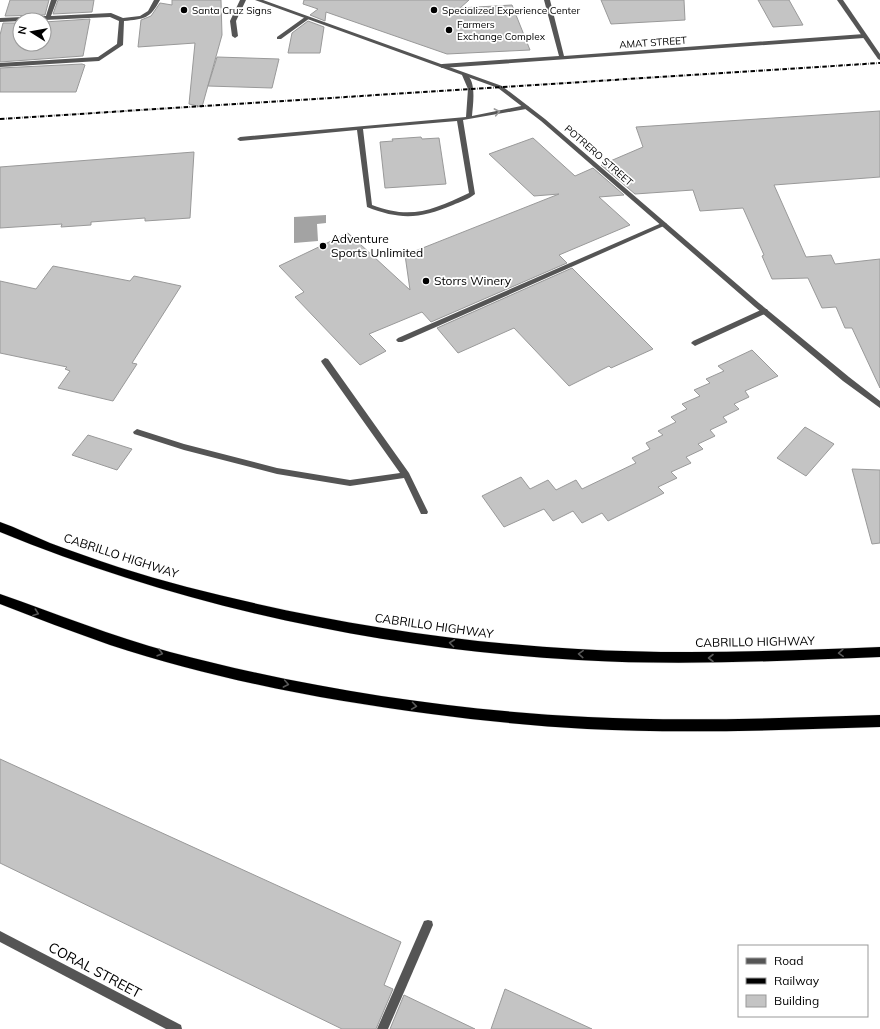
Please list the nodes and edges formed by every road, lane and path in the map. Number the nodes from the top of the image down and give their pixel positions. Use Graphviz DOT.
graph roads {
  1 [pos="54,0"];
  2 [pos="157,0"];
  3 [pos="243,0"];
  4 [pos="258,0"];
  5 [pos="547,0"];
  6 [pos="840,0"];
  7 [pos="50,12"];
  8 [pos="52,18"];
  9 [pos="307,18"];
  10 [pos="0,20"];
  11 [pos="12,20"];
  12 [pos="122,20"];
  13 [pos="235,36"];
  14 [pos="864,36"];
  15 [pos="280,38"];
  16 [pos="562,58"];
  17 [pos="880,58"];
  18 [pos="0,66"];
  19 [pos="442,66"];
  20 [pos="465,75"];
  21 [pos="526,107"];
  22 [pos="469,118"];
  23 [pos="460,119"];
  24 [pos="360,128"];
  25 [pos="240,139"];
  26 [pos="664,224"];
  27 [pos="765,311"];
  28 [pos="400,340"];
  29 [pos="695,343"];
  30 [pos="325,361"];
  31 [pos="880,405"];
  32 [pos="137,432"];
  33 [pos="406,475"];
  34 [pos="424,512"];
  35 [pos="0,527"];
  36 [pos="0,599"];
  37 [pos="880,652"];
  38 [pos="880,721"];
  39 [pos="428,925"];
  40 [pos="0,936"];
  41 [pos="177,1029"];
  42 [pos="382,1029"];
  1 -- 7 [label="street"];
  2 -- 12 [label="street"];
  3 -- 13 [label="street"];
  4 -- 9 [label="street, POTRERO STREET"];
  5 -- 16 [label="street"];
  6 -- 14 [label="street"];
  8 -- 12 [label="street"];
  9 -- 15 [label="street"];
  9 -- 19 [label="street, POTRERO STREET"];
  10 -- 11 [label="street"];
  12 -- 18 [label="street"];
  14 -- 16 [label="street, AMAT STREET"];
  14 -- 17 [label="street"];
  16 -- 19 [label="street, AMAT STREET"];
  19 -- 20 [label="street, POTRERO STREET"];
  20 -- 21 [label="street, POTRERO STREET"];
  20 -- 22 [label="street"];
  22 -- 21 [label="street, one-way"];
  21 -- 26 [label="street, POTRERO STREET"];
  22 -- 23 [label="street"];
  23 -- 24 [label="street"];
  23 -- 24 [label="street"];
  24 -- 25 [label="street"];
  26 -- 27 [label="street, POTRERO STREET"];
  26 -- 28 [label="street"];
  27 -- 29 [label="street"];
  27 -- 31 [label="street, POTRERO STREET"];
  30 -- 33 [label="street"];
  32 -- 33 [label="street"];
  33 -- 34 [label="street"];
  37 -- 35 [label="highway, CABRILLO HIGHWAY, one-way"];
  36 -- 38 [label="highway, one-way"];
  39 -- 42 [label="street"];
  40 -- 41 [label="street, CORAL STREET"];
}
